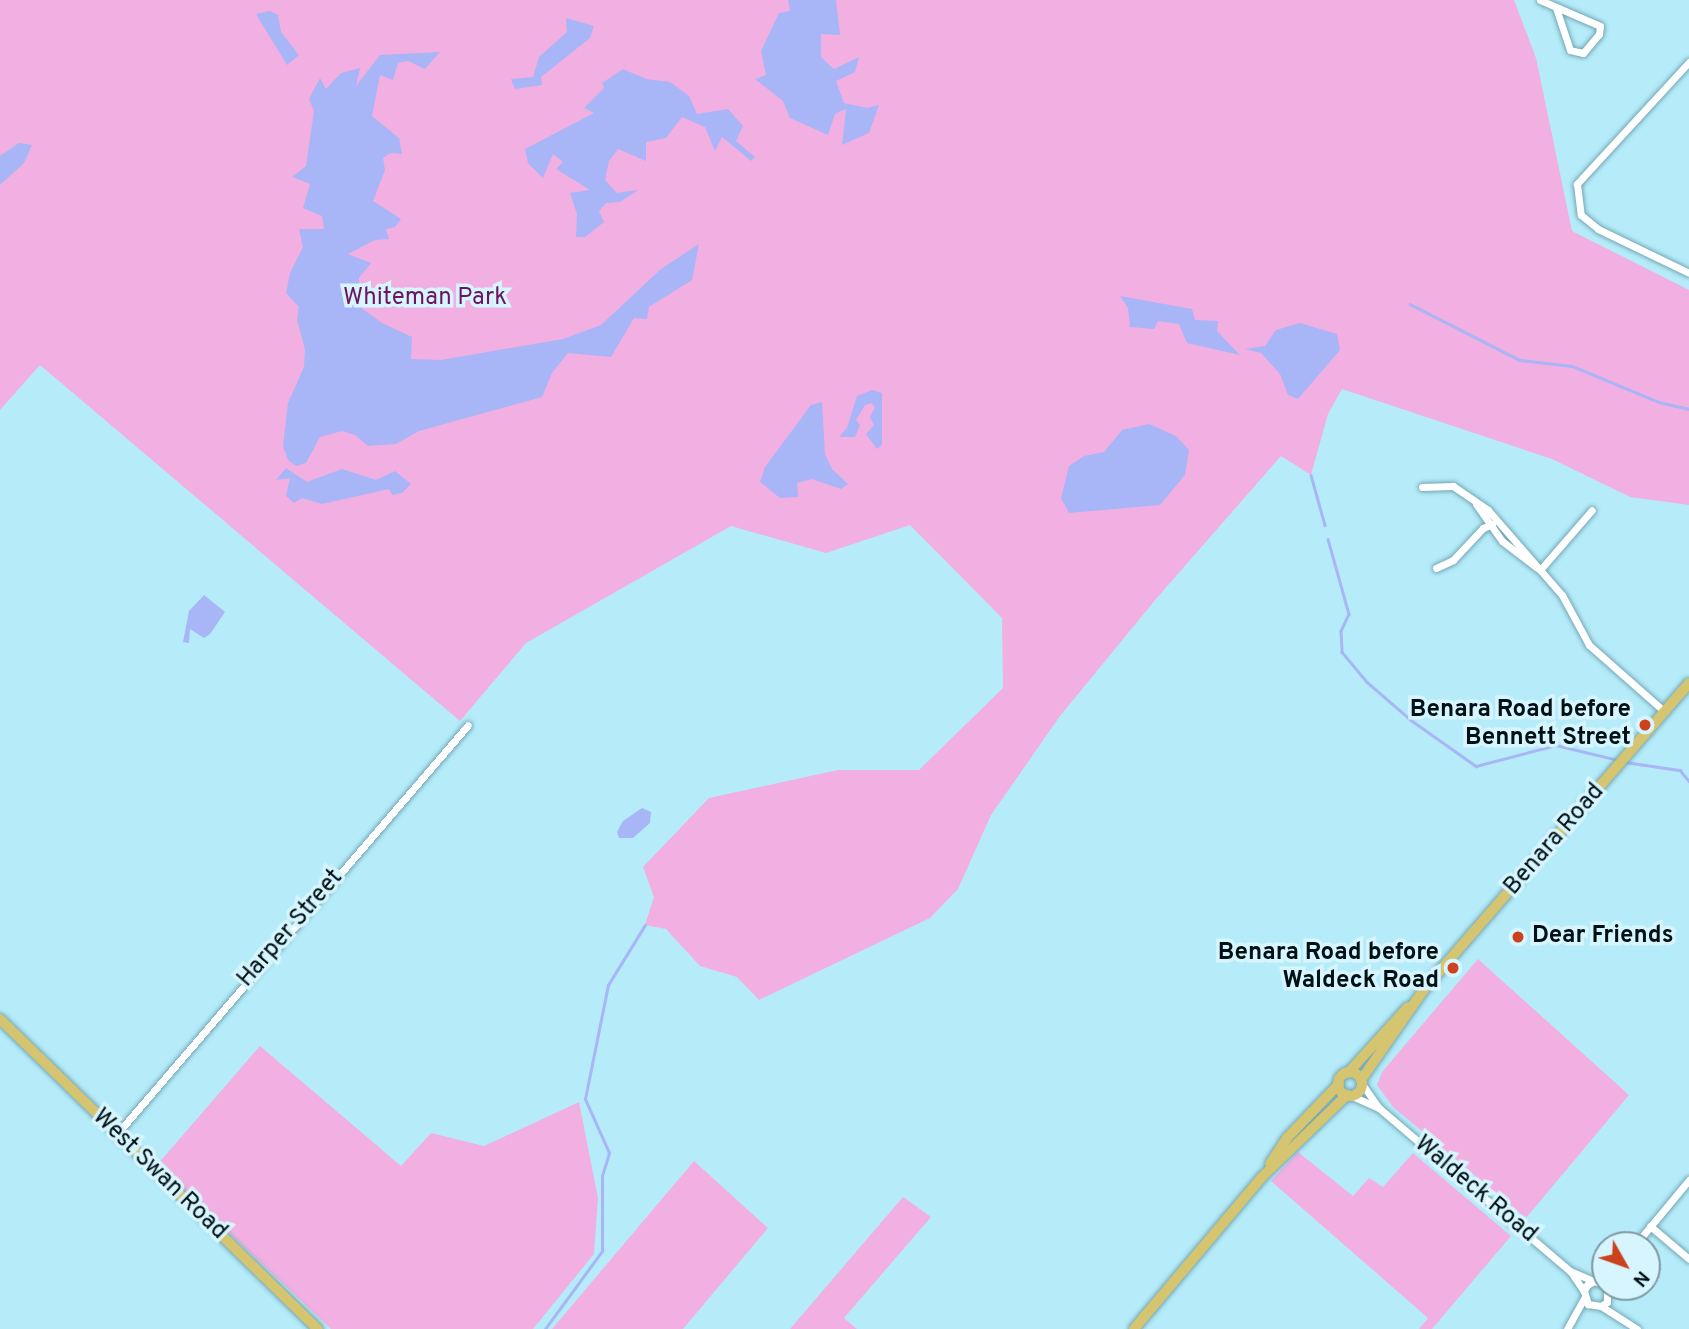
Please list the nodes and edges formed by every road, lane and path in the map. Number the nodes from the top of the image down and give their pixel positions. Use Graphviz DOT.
graph roads {
  1 [pos="1540,0"];
  2 [pos="1556,8"];
  3 [pos="1689,61"];
  4 [pos="1689,273"];
  5 [pos="1423,487"];
  6 [pos="1474,501"];
  7 [pos="1592,510"];
  8 [pos="1499,522"];
  9 [pos="1489,525"];
  10 [pos="1436,568"];
  11 [pos="1540,570"];
  12 [pos="1689,683"];
  13 [pos="1665,712"];
  14 [pos="468,725"];
  15 [pos="1420,996"];
  16 [pos="0,1019"];
  17 [pos="1348,1073"];
  18 [pos="1362,1082"];
  19 [pos="1339,1084"];
  20 [pos="1350,1096"];
  21 [pos="1379,1108"];
  22 [pos="117,1135"];
  23 [pos="1261,1178"];
  24 [pos="1689,1181"];
  25 [pos="1650,1226"];
  26 [pos="1646,1231"];
  27 [pos="1689,1259"];
  28 [pos="1570,1271"];
  29 [pos="1591,1279"];
  30 [pos="1591,1291"];
  31 [pos="1584,1295"];
  32 [pos="1605,1301"];
  33 [pos="1612,1301"];
  34 [pos="1598,1307"];
  35 [pos="1624,1318"];
  36 [pos="1569,1326"];
  37 [pos="318,1329"];
  38 [pos="1134,1329"];
  39 [pos="1637,1329"];
  1 -- 2 [label="street"];
  2 -- 2 [label="street"];
  3 -- 4 [label="street"];
  5 -- 6 [label="street"];
  6 -- 8 [label="street"];
  6 -- 9 [label="street"];
  7 -- 11 [label="street"];
  8 -- 9 [label="street"];
  8 -- 11 [label="street"];
  9 -- 10 [label="street"];
  9 -- 11 [label="street"];
  11 -- 13 [label="street"];
  12 -- 13 [label="main road, Benara Road"];
  13 -- 15 [label="main road, Benara Road"];
  14 -- 22 [label="street, Harper Street"];
  15 -- 17 [label="main road, Benara Road"];
  15 -- 18 [label="main road, Benara Road"];
  16 -- 22 [label="main road, West Swan Road"];
  17 -- 18 [label="main road"];
  17 -- 19 [label="main road, Benara Road"];
  18 -- 20 [label="main road, Benara Road"];
  18 -- 21 [label="street, Waldeck Road"];
  19 -- 20 [label="main road"];
  19 -- 23 [label="main road"];
  20 -- 21 [label="street, Waldeck Road"];
  20 -- 23 [label="main road"];
  21 -- 28 [label="street, Waldeck Road"];
  22 -- 37 [label="main road, West Swan Road"];
  23 -- 38 [label="main road"];
  24 -- 25 [label="street"];
  25 -- 26 [label="street"];
  25 -- 27 [label="street"];
  28 -- 29 [label="street, Waldeck Road"];
  28 -- 31 [label="street, Waldeck Road"];
  30 -- 31 [label="street"];
  31 -- 34 [label="street, Waldeck Road"];
  31 -- 36 [label="street"];
  32 -- 34 [label="street"];
  33 -- 35 [label="street"];
  34 -- 35 [label="street"];
  34 -- 36 [label="street"];
  35 -- 39 [label="street"];
}
